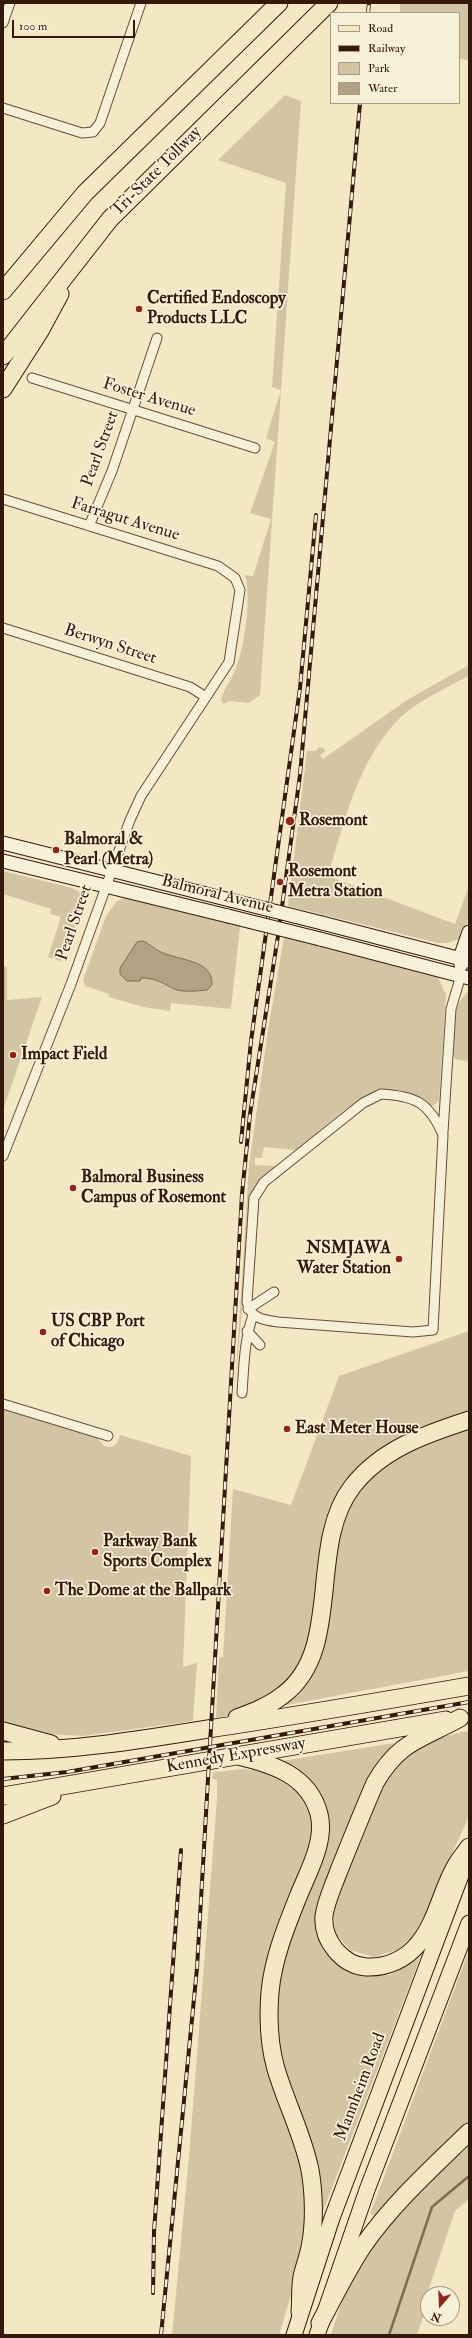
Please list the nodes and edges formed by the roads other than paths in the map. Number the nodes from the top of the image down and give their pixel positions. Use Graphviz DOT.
graph roads {
  1 [pos="10,3"];
  2 [pos="141,3"];
  3 [pos="280,3"];
  4 [pos="329,3"];
  5 [pos="3,23"];
  6 [pos="3,108"];
  7 [pos="82,253"];
  8 [pos="3,291"];
  9 [pos="157,338"];
  10 [pos="3,356"];
  11 [pos="32,378"];
  12 [pos="3,389"];
  13 [pos="133,409"];
  14 [pos="255,448"];
  15 [pos="3,499"];
  16 [pos="89,526"];
  17 [pos="235,578"];
  18 [pos="3,628"];
  19 [pos="206,697"];
  20 [pos="3,842"];
  21 [pos="3,861"];
  22 [pos="111,871"];
  23 [pos="105,886"];
  24 [pos="469,932"];
  25 [pos="465,959"];
  26 [pos="466,974"];
  27 [pos="443,1135"];
  28 [pos="3,1156"];
  29 [pos="274,1292"];
  30 [pos="251,1312"];
  31 [pos="247,1331"];
  32 [pos="260,1345"];
  33 [pos="242,1393"];
  34 [pos="3,1404"];
  35 [pos="469,1420"];
  36 [pos="108,1436"];
  37 [pos="469,1686"];
  38 [pos="464,1717"];
  39 [pos="3,1731"];
  40 [pos="201,1731"];
  41 [pos="66,1748"];
  42 [pos="3,1751"];
  43 [pos="238,1756"];
  44 [pos="109,1778"];
  45 [pos="3,1796"];
  46 [pos="3,1815"];
  47 [pos="469,1847"];
  48 [pos="469,1854"];
  49 [pos="469,1923"];
  50 [pos="469,2132"];
  51 [pos="300,2312"];
  52 [pos="318,2329"];
  53 [pos="294,2335"];
  1 -- 5 [label="street"];
  2 -- 6 [label="street"];
  3 -- 8 [label="highway, Tri-State Tollway"];
  4 -- 7 [label="highway, Tri-State Tollway"];
  7 -- 10 [label="highway, Tri-State Tollway"];
  7 -- 12 [label="highway"];
  9 -- 13 [label="street, Pearl Street"];
  11 -- 13 [label="street, Foster Avenue"];
  13 -- 14 [label="street, Foster Avenue"];
  13 -- 16 [label="street, Pearl Street"];
  15 -- 16 [label="street, Farragut Avenue"];
  16 -- 17 [label="street, Farragut Avenue"];
  17 -- 19 [label="street, Pearl Street"];
  18 -- 19 [label="street, Berwyn Street"];
  19 -- 22 [label="street, Pearl Street"];
  20 -- 22 [label="street, Balmoral Avenue"];
  21 -- 23 [label="street, Balmoral Avenue"];
  22 -- 23 [label="street, Pearl Street"];
  22 -- 25 [label="street, Balmoral Avenue, bridge"];
  23 -- 26 [label="street, Balmoral Avenue, bridge"];
  23 -- 28 [label="street, Pearl Street"];
  24 -- 25 [label="street"];
  25 -- 26 [label="street"];
  26 -- 27 [label="street"];
  27 -- 30 [label="street"];
  27 -- 30 [label="street"];
  29 -- 30 [label="street"];
  30 -- 31 [label="street"];
  31 -- 32 [label="street"];
  31 -- 33 [label="street"];
  34 -- 36 [label="street"];
  35 -- 40 [label="highway"];
  37 -- 40 [label="highway, Kennedy Expressway"];
  38 -- 43 [label="highway, Kennedy Expressway"];
  38 -- 47 [label="highway"];
  39 -- 41 [label="highway"];
  40 -- 41 [label="highway, Kennedy Expressway"];
  41 -- 42 [label="highway, Kennedy Expressway"];
  43 -- 44 [label="highway, Kennedy Expressway"];
  43 -- 51 [label="highway"];
  44 -- 45 [label="highway, Kennedy Expressway"];
  44 -- 46 [label="highway"];
  48 -- 51 [label="main road, Mannheim Road"];
  49 -- 52 [label="main road"];
  50 -- 52 [label="highway"];
  51 -- 53 [label="main road, Mannheim Road"];
}
